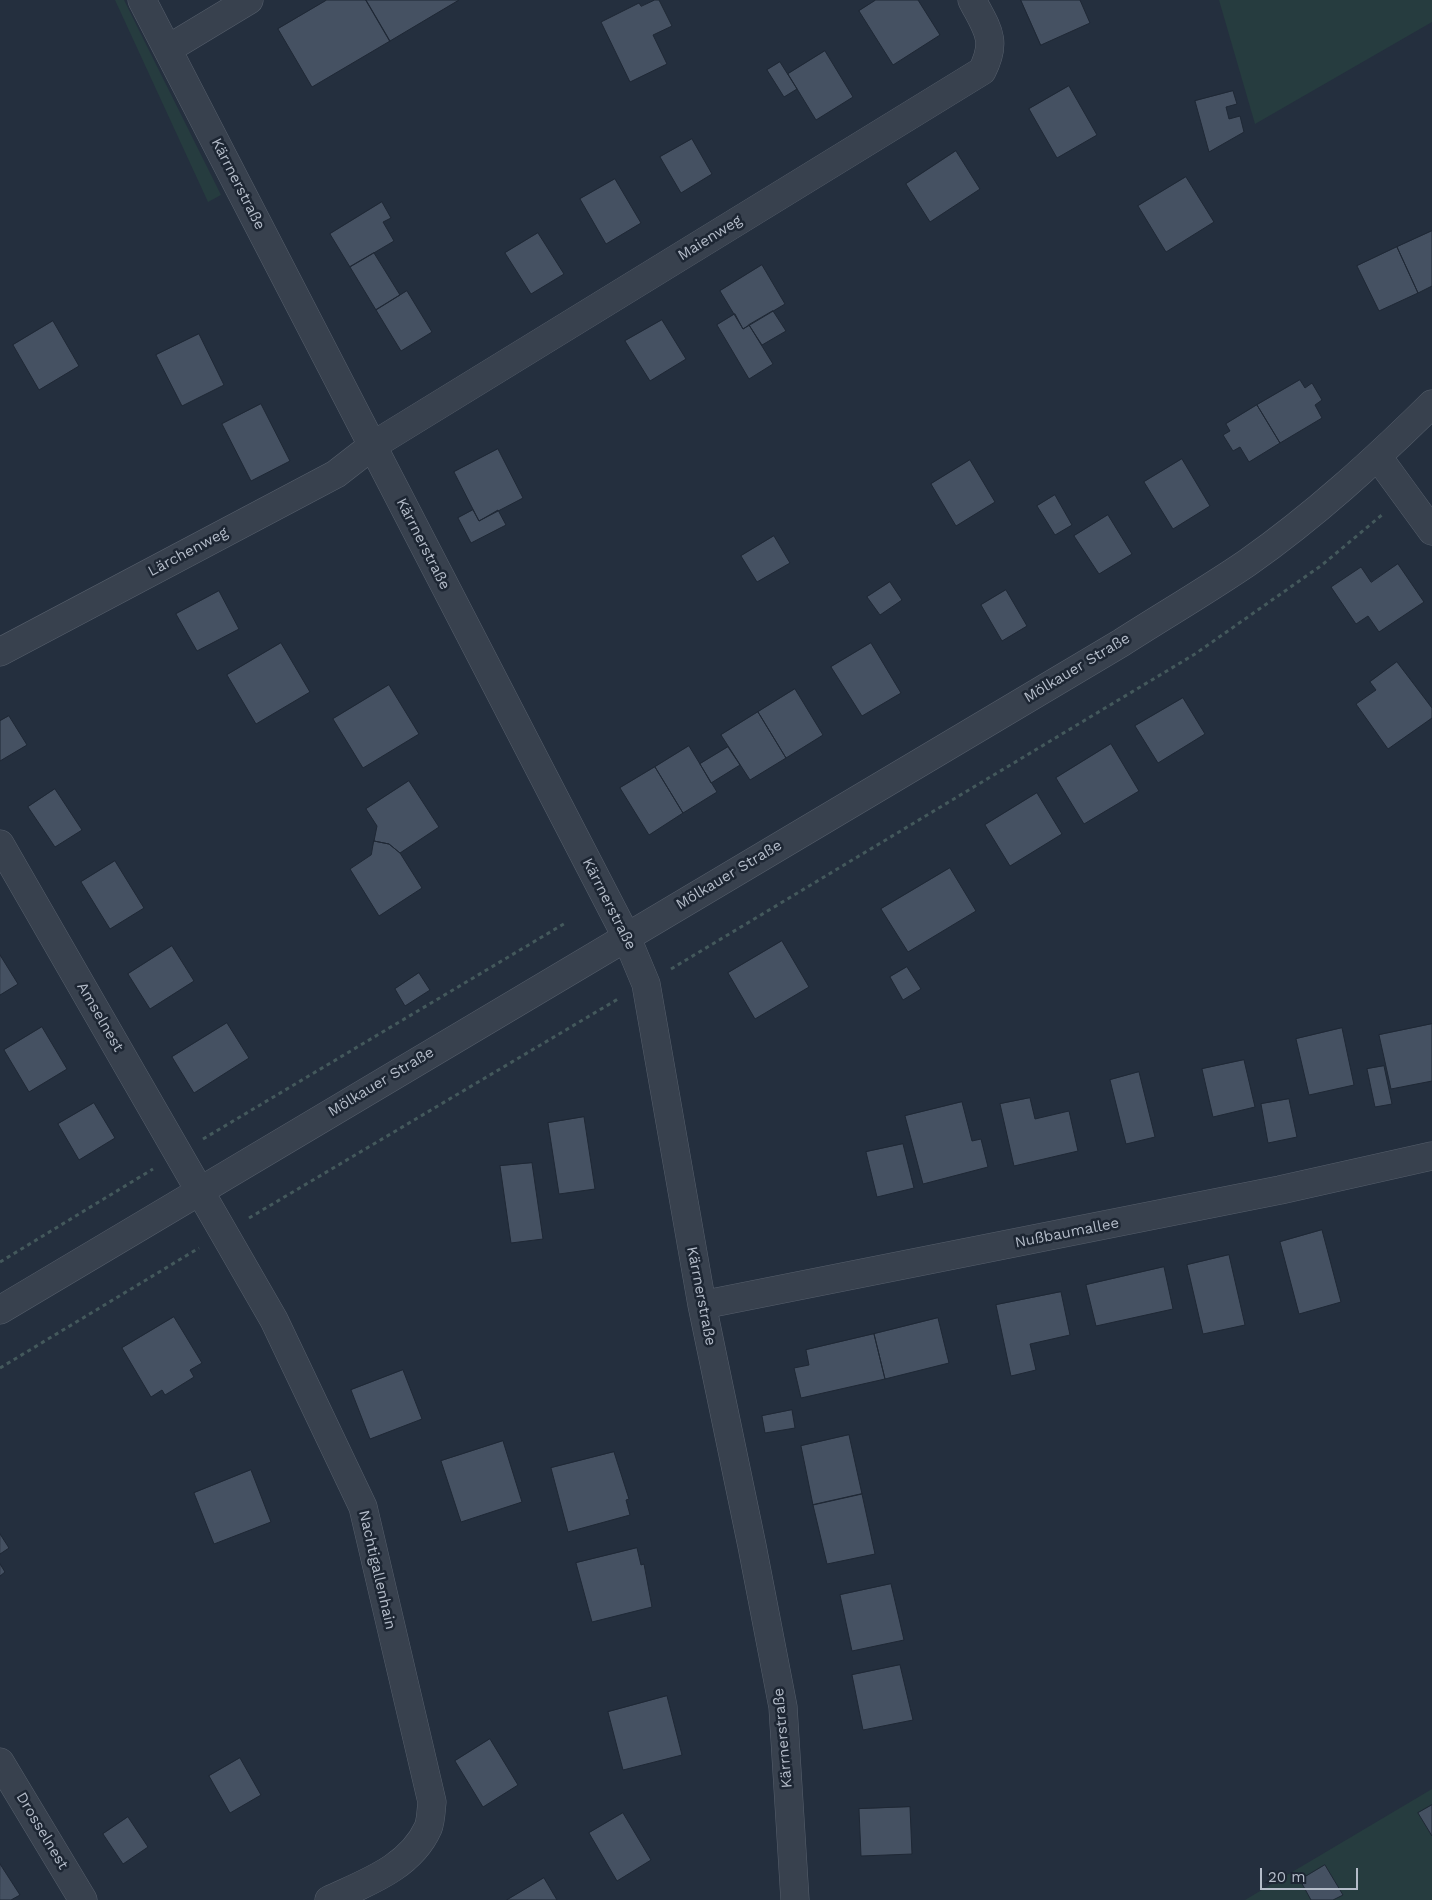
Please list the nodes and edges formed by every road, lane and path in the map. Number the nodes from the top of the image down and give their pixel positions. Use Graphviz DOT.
graph roads {
  1 [pos="142,0"];
  2 [pos="972,0"];
  3 [pos="242,2"];
  4 [pos="168,49"];
  5 [pos="1432,404"];
  6 [pos="372,446"];
  7 [pos="1378,457"];
  8 [pos="1407,494"];
  9 [pos="1432,531"];
  10 [pos="0,652"];
  11 [pos="0,844"];
  12 [pos="567,922"];
  13 [pos="626,936"];
  14 [pos="646,984"];
  15 [pos="178,1154"];
  16 [pos="1432,1156"];
  17 [pos="200,1191"];
  18 [pos="224,1233"];
  19 [pos="0,1262"];
  20 [pos="702,1305"];
  21 [pos="0,1310"];
  22 [pos="0,1368"];
  23 [pos="0,1762"];
  24 [pos="84,1900"];
  25 [pos="329,1900"];
  26 [pos="795,1900"];
  1 -- 4 [label="street, Kärrnerstraße"];
  2 -- 6 [label="street, Maienweg"];
  3 -- 4 [label="street"];
  4 -- 6 [label="street, Kärrnerstraße"];
  5 -- 7 [label="street, Mölkauer Straße"];
  6 -- 10 [label="street, Lärchenweg"];
  6 -- 13 [label="street, Kärrnerstraße"];
  7 -- 8 [label="street"];
  7 -- 13 [label="street, Mölkauer Straße"];
  8 -- 9 [label="street"];
  8 -- 14 [label="path"];
  11 -- 15 [label="street, Amselnest"];
  12 -- 15 [label="path"];
  13 -- 14 [label="street, Kärrnerstraße"];
  13 -- 17 [label="street, Mölkauer Straße"];
  14 -- 18 [label="path"];
  14 -- 20 [label="street, Kärrnerstraße"];
  15 -- 17 [label="street, Amselnest"];
  15 -- 19 [label="path"];
  16 -- 20 [label="street, Nußbaumallee"];
  17 -- 18 [label="street, Nachtigallenhain"];
  17 -- 21 [label="street, Mölkauer Straße"];
  18 -- 22 [label="path"];
  18 -- 25 [label="street, Nachtigallenhain"];
  20 -- 26 [label="street, Kärrnerstraße"];
  23 -- 24 [label="street, Drosselnest"];
}
